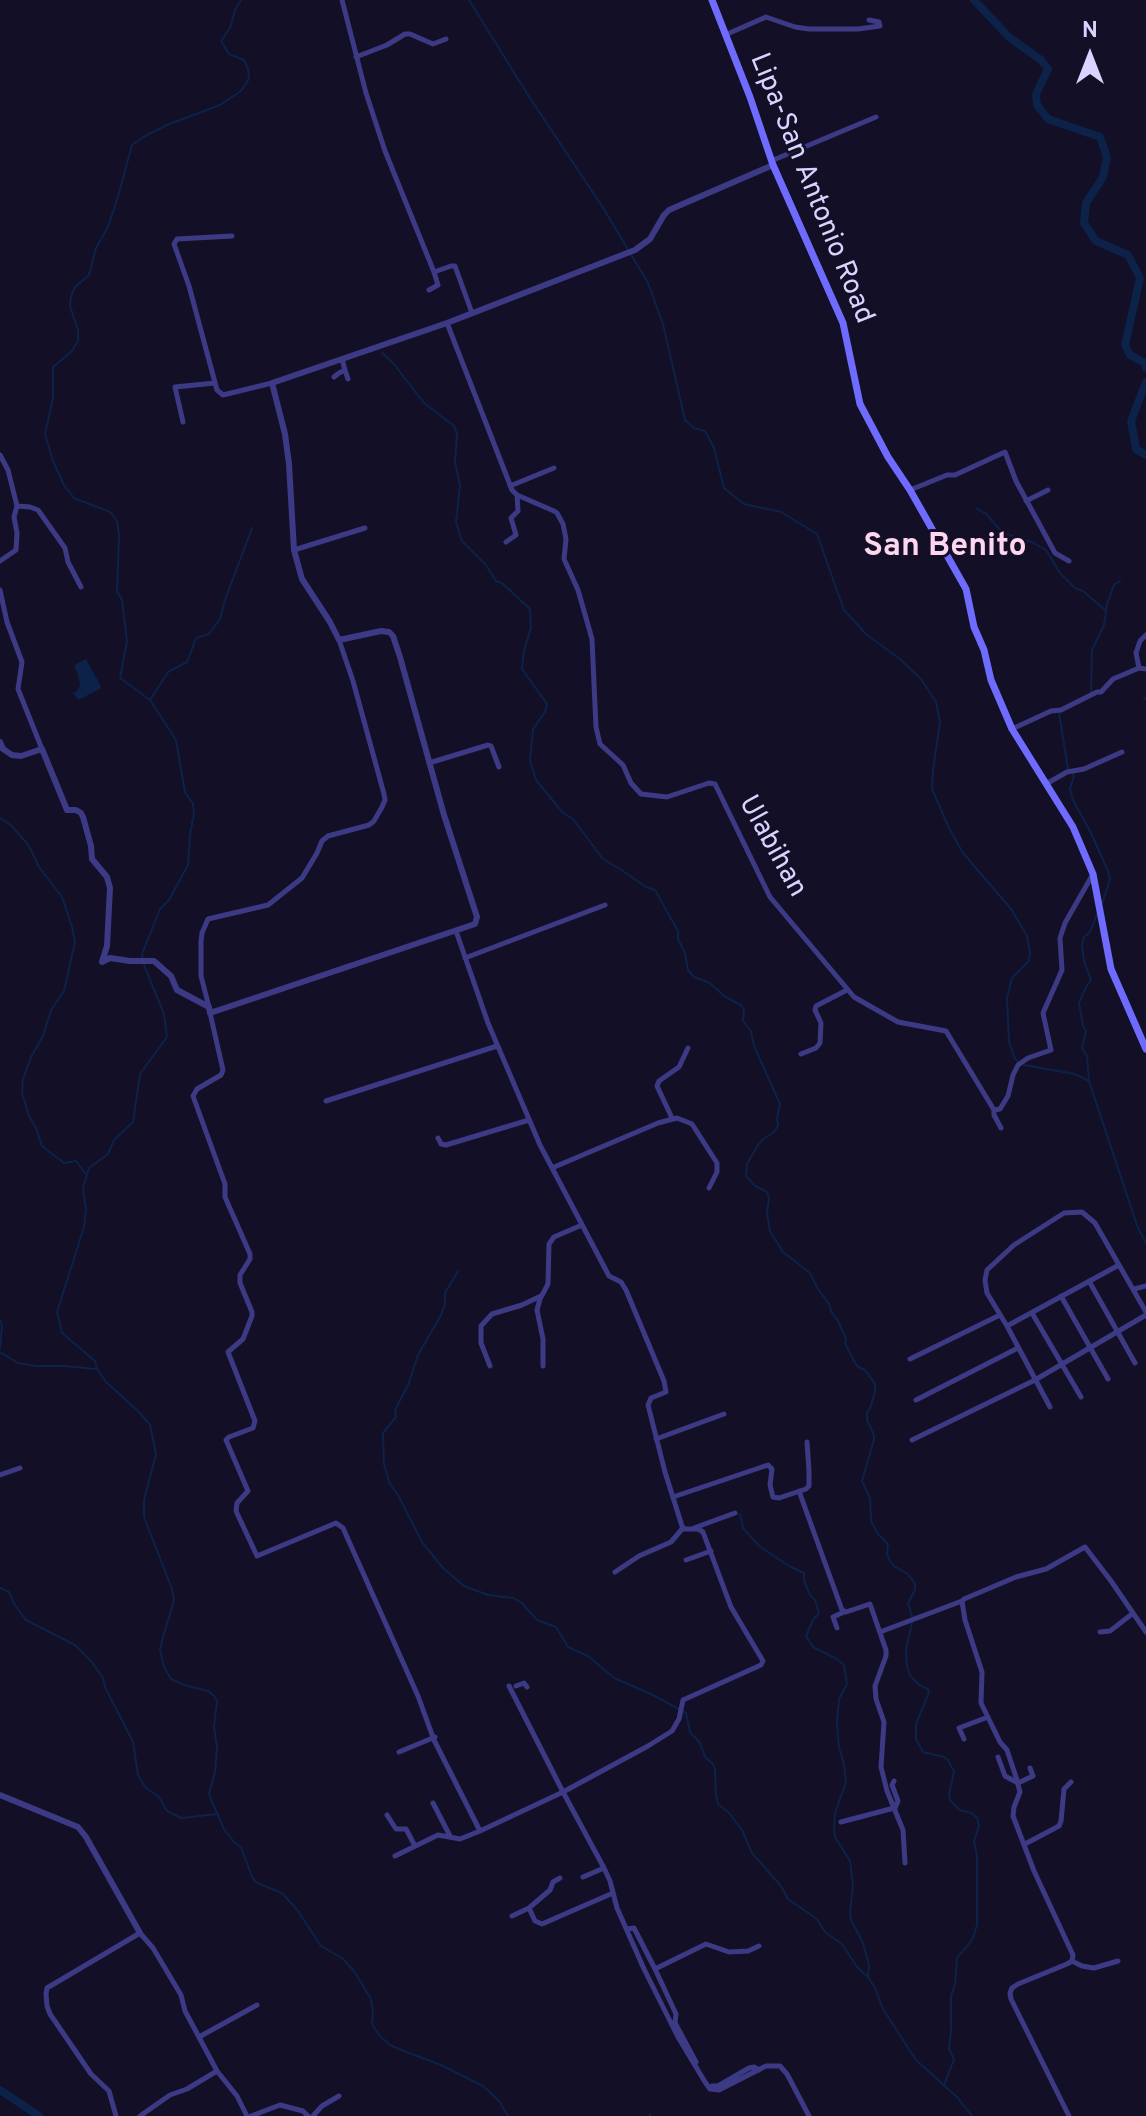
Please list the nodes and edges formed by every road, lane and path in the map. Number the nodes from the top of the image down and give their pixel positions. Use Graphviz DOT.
graph roads {
  1 [pos="342,0"];
  2 [pos="712,0"];
  3 [pos="869,20"];
  4 [pos="725,35"];
  5 [pos="446,39"];
  6 [pos="356,57"];
  7 [pos="876,117"];
  8 [pos="772,163"];
  9 [pos="232,236"];
  10 [pos="434,272"];
  11 [pos="429,290"];
  12 [pos="472,313"];
  13 [pos="447,323"];
  14 [pos="342,359"];
  15 [pos="345,370"];
  16 [pos="334,377"];
  17 [pos="348,379"];
  18 [pos="215,383"];
  19 [pos="272,383"];
  20 [pos="183,422"];
  21 [pos="0,455"];
  22 [pos="554,468"];
  23 [pos="510,486"];
  24 [pos="910,490"];
  25 [pos="1048,490"];
  26 [pos="517,495"];
  27 [pos="1026,501"];
  28 [pos="17,506"];
  29 [pos="365,528"];
  30 [pos="506,542"];
  31 [pos="294,550"];
  32 [pos="0,561"];
  33 [pos="1069,561"];
  34 [pos="81,587"];
  35 [pos="0,590"];
  36 [pos="1146,635"];
  37 [pos="339,640"];
  38 [pos="1142,668"];
  39 [pos="1012,729"];
  40 [pos="0,742"];
  41 [pos="42,749"];
  42 [pos="1122,752"];
  43 [pos="429,763"];
  44 [pos="499,767"];
  45 [pos="1046,784"];
  46 [pos="1093,874"];
  47 [pos="605,905"];
  48 [pos="456,931"];
  49 [pos="465,958"];
  50 [pos="847,990"];
  51 [pos="209,1010"];
  52 [pos="497,1046"];
  53 [pos="688,1048"];
  54 [pos="1146,1049"];
  55 [pos="801,1054"];
  56 [pos="326,1101"];
  57 [pos="994,1110"];
  58 [pos="672,1118"];
  59 [pos="529,1120"];
  60 [pos="1001,1128"];
  61 [pos="438,1138"];
  62 [pos="552,1168"];
  63 [pos="709,1188"];
  64 [pos="582,1225"];
  65 [pos="1119,1265"];
  66 [pos="1089,1281"];
  67 [pos="1146,1286"];
  68 [pos="1134,1289"];
  69 [pos="542,1295"];
  70 [pos="1061,1296"];
  71 [pos="1032,1313"];
  72 [pos="1146,1314"];
  73 [pos="1000,1315"];
  74 [pos="1007,1326"];
  75 [pos="1118,1332"];
  76 [pos="1018,1348"];
  77 [pos="1090,1348"];
  78 [pos="910,1359"];
  79 [pos="1135,1363"];
  80 [pos="1063,1364"];
  81 [pos="490,1366"];
  82 [pos="543,1366"];
  83 [pos="1108,1379"];
  84 [pos="1035,1380"];
  85 [pos="1081,1397"];
  86 [pos="916,1400"];
  87 [pos="1050,1407"];
  88 [pos="724,1414"];
  89 [pos="656,1439"];
  90 [pos="912,1440"];
  91 [pos="807,1442"];
  92 [pos="20,1468"];
  93 [pos="0,1475"];
  94 [pos="799,1491"];
  95 [pos="673,1497"];
  96 [pos="735,1513"];
  97 [pos="683,1528"];
  98 [pos="694,1528"];
  99 [pos="711,1551"];
  100 [pos="686,1560"];
  101 [pos="615,1572"];
  102 [pos="962,1601"];
  103 [pos="844,1612"];
  104 [pos="1132,1614"];
  105 [pos="837,1628"];
  106 [pos="880,1632"];
  107 [pos="1100,1632"];
  108 [pos="1146,1632"];
  109 [pos="527,1687"];
  110 [pos="988,1717"];
  111 [pos="435,1737"];
  112 [pos="964,1739"];
  113 [pos="399,1752"];
  114 [pos="998,1757"];
  115 [pos="1030,1768"];
  116 [pos="894,1781"];
  117 [pos="1071,1782"];
  118 [pos="1018,1783"];
  119 [pos="563,1792"];
  120 [pos="0,1795"];
  121 [pos="433,1803"];
  122 [pos="894,1808"];
  123 [pos="387,1815"];
  124 [pos="841,1822"];
  125 [pos="480,1831"];
  126 [pos="450,1836"];
  127 [pos="1025,1844"];
  128 [pos="415,1846"];
  129 [pos="395,1856"];
  130 [pos="905,1863"];
  131 [pos="604,1868"];
  132 [pos="583,1877"];
  133 [pos="560,1878"];
  134 [pos="613,1893"];
  135 [pos="529,1908"];
  136 [pos="512,1916"];
  137 [pos="627,1929"];
  138 [pos="140,1933"];
  139 [pos="759,1946"];
  140 [pos="1072,1961"];
  141 [pos="1118,1961"];
  142 [pos="655,1969"];
  143 [pos="257,2005"];
  144 [pos="199,2037"];
  145 [pos="759,2070"];
  146 [pos="217,2071"];
  147 [pos="339,2096"];
  148 [pos="116,2116"];
  149 [pos="140,2116"];
  150 [pos="249,2116"];
  151 [pos="310,2116"];
  152 [pos="809,2116"];
  153 [pos="1069,2116"];
  1 -- 6 [label="street"];
  2 -- 4 [label="main road, Lipa-San Antonio Road"];
  3 -- 4 [label="street"];
  4 -- 8 [label="main road, Lipa-San Antonio Road"];
  5 -- 6 [label="street"];
  6 -- 10 [label="street"];
  7 -- 8 [label="street"];
  8 -- 12 [label="street"];
  8 -- 24 [label="main road, Lipa-San Antonio Road"];
  9 -- 18 [label="street"];
  10 -- 11 [label="street"];
  10 -- 12 [label="street"];
  12 -- 13 [label="street"];
  13 -- 14 [label="street"];
  13 -- 23 [label="street, Ulabihan"];
  14 -- 15 [label="street"];
  14 -- 19 [label="street"];
  15 -- 16 [label="street"];
  15 -- 17 [label="street"];
  18 -- 19 [label="street"];
  18 -- 20 [label="street"];
  19 -- 31 [label="street"];
  21 -- 28 [label="street"];
  22 -- 23 [label="street"];
  23 -- 26 [label="street, Ulabihan"];
  24 -- 27 [label="street"];
  24 -- 39 [label="main road, Lipa-San Antonio Road"];
  25 -- 27 [label="street"];
  26 -- 30 [label="street"];
  26 -- 50 [label="street, Ulabihan"];
  27 -- 33 [label="street"];
  28 -- 32 [label="street"];
  28 -- 34 [label="street"];
  29 -- 31 [label="street"];
  31 -- 37 [label="street"];
  35 -- 41 [label="street"];
  36 -- 38 [label="street"];
  37 -- 43 [label="street"];
  37 -- 51 [label="street"];
  38 -- 39 [label="street"];
  39 -- 45 [label="main road, Lipa-San Antonio Road"];
  40 -- 41 [label="street"];
  41 -- 51 [label="street"];
  42 -- 45 [label="street"];
  43 -- 44 [label="street"];
  43 -- 48 [label="street"];
  45 -- 46 [label="main road, Lipa-San Antonio Road"];
  46 -- 54 [label="main road, Lipa-San Antonio Road"];
  46 -- 57 [label="street"];
  47 -- 49 [label="street"];
  48 -- 49 [label="street"];
  48 -- 51 [label="street"];
  49 -- 52 [label="street"];
  50 -- 55 [label="street"];
  50 -- 57 [label="street, Ulabihan"];
  51 -- 111 [label="street"];
  52 -- 56 [label="street"];
  52 -- 59 [label="street"];
  53 -- 58 [label="street"];
  57 -- 60 [label="street, Ulabihan"];
  58 -- 62 [label="street"];
  58 -- 63 [label="street"];
  59 -- 61 [label="street"];
  59 -- 62 [label="street"];
  62 -- 64 [label="street"];
  64 -- 69 [label="street"];
  64 -- 89 [label="street"];
  65 -- 66 [label="street"];
  65 -- 68 [label="street"];
  65 -- 73 [label="street"];
  66 -- 70 [label="street"];
  66 -- 75 [label="street"];
  67 -- 68 [label="street"];
  68 -- 72 [label="street"];
  69 -- 81 [label="street"];
  69 -- 82 [label="street"];
  70 -- 71 [label="street"];
  70 -- 77 [label="street"];
  71 -- 74 [label="street"];
  71 -- 80 [label="street"];
  72 -- 75 [label="street"];
  73 -- 74 [label="street"];
  73 -- 78 [label="street"];
  74 -- 76 [label="street"];
  75 -- 77 [label="street"];
  75 -- 79 [label="street"];
  76 -- 84 [label="street"];
  76 -- 86 [label="street"];
  77 -- 80 [label="street"];
  77 -- 83 [label="street"];
  80 -- 84 [label="street"];
  80 -- 85 [label="street"];
  84 -- 87 [label="street"];
  84 -- 90 [label="street"];
  88 -- 89 [label="street"];
  89 -- 95 [label="street"];
  91 -- 94 [label="street"];
  92 -- 93 [label="street"];
  94 -- 95 [label="street"];
  94 -- 103 [label="street"];
  95 -- 97 [label="street"];
  96 -- 98 [label="street"];
  97 -- 98 [label="street"];
  97 -- 101 [label="street"];
  98 -- 99 [label="street"];
  99 -- 100 [label="street"];
  99 -- 119 [label="street"];
  102 -- 104 [label="street"];
  102 -- 106 [label="street"];
  102 -- 110 [label="street"];
  103 -- 105 [label="street"];
  103 -- 106 [label="street"];
  104 -- 107 [label="street"];
  104 -- 108 [label="street"];
  106 -- 122 [label="street"];
  109 -- 119 [label="street"];
  110 -- 112 [label="street"];
  110 -- 118 [label="street"];
  111 -- 113 [label="street"];
  111 -- 125 [label="street"];
  114 -- 118 [label="street"];
  115 -- 118 [label="street"];
  116 -- 122 [label="street"];
  117 -- 127 [label="street"];
  118 -- 127 [label="street"];
  119 -- 125 [label="street"];
  119 -- 131 [label="street"];
  120 -- 138 [label="street"];
  121 -- 126 [label="street"];
  122 -- 124 [label="street"];
  122 -- 130 [label="street"];
  123 -- 128 [label="street"];
  125 -- 126 [label="street"];
  126 -- 128 [label="street"];
  127 -- 140 [label="street"];
  128 -- 129 [label="street"];
  131 -- 132 [label="street"];
  131 -- 134 [label="street"];
  133 -- 135 [label="street"];
  134 -- 135 [label="street"];
  134 -- 137 [label="street"];
  135 -- 136 [label="street"];
  137 -- 142 [label="street"];
  137 -- 145 [label="street"];
  138 -- 144 [label="street"];
  138 -- 148 [label="street"];
  139 -- 142 [label="street"];
  140 -- 141 [label="street"];
  140 -- 153 [label="street"];
  142 -- 145 [label="street"];
  143 -- 144 [label="street"];
  144 -- 146 [label="street"];
  145 -- 152 [label="street"];
  146 -- 149 [label="street"];
  146 -- 150 [label="street"];
  147 -- 151 [label="street"];
  150 -- 151 [label="street"];
}
